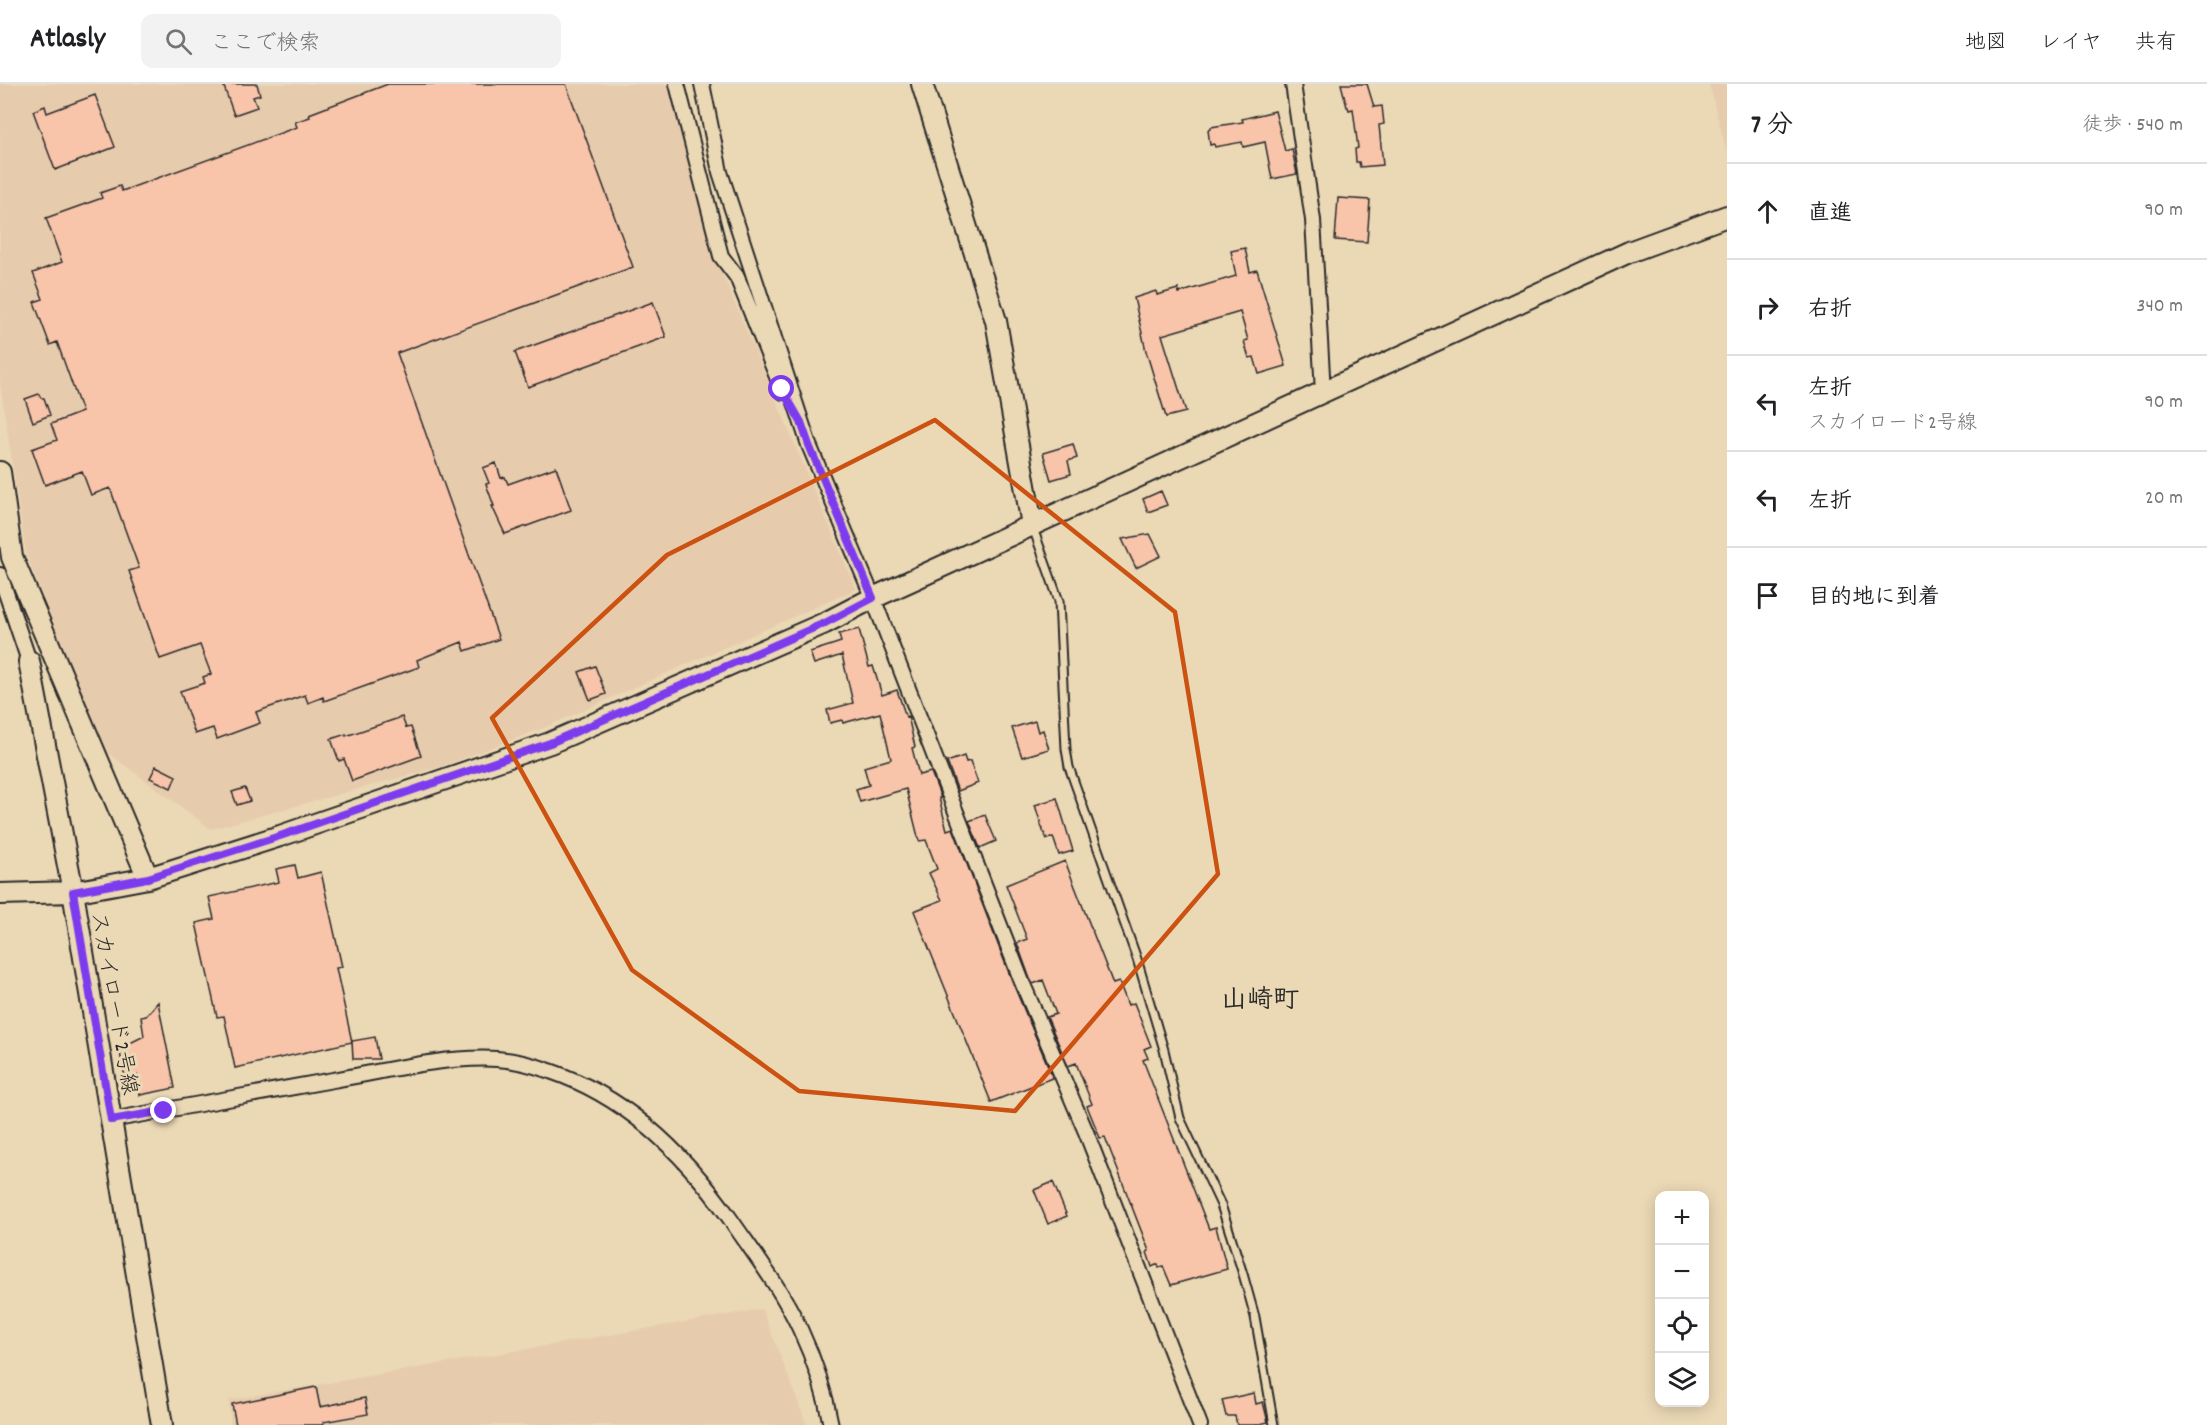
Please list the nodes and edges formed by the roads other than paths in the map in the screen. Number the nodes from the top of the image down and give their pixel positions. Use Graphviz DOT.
graph roads {
  1 [pos="677,84"];
  2 [pos="702,84"];
  3 [pos="922,84"];
  4 [pos="1293,84"];
  5 [pos="1727,216"];
  6 [pos="1323,392"];
  7 [pos="801,422"];
  8 [pos="0,472"];
  9 [pos="1032,525"];
  10 [pos="0,575"];
  11 [pos="873,598"];
  12 [pos="29,661"];
  13 [pos="148,878"];
  14 [pos="73,892"];
  15 [pos="0,894"];
  16 [pos="111,1120"];
  17 [pos="162,1425"];
  18 [pos="831,1425"];
  19 [pos="1200,1425"];
  20 [pos="1274,1425"];
  1 -- 7 [label="street"];
  2 -- 7 [label="street"];
  3 -- 9 [label="street"];
  4 -- 6 [label="street"];
  5 -- 6 [label="street"];
  6 -- 9 [label="street"];
  7 -- 11 [label="street"];
  8 -- 13 [label="street"];
  9 -- 11 [label="street"];
  9 -- 20 [label="lane"];
  10 -- 12 [label="street"];
  11 -- 13 [label="street"];
  11 -- 19 [label="street"];
  12 -- 14 [label="street, スカイロード2号線"];
  13 -- 14 [label="street"];
  14 -- 15 [label="street"];
  14 -- 16 [label="street, スカイロード2号線"];
  16 -- 17 [label="street, スカイロード2号線"];
  16 -- 18 [label="street"];
}
